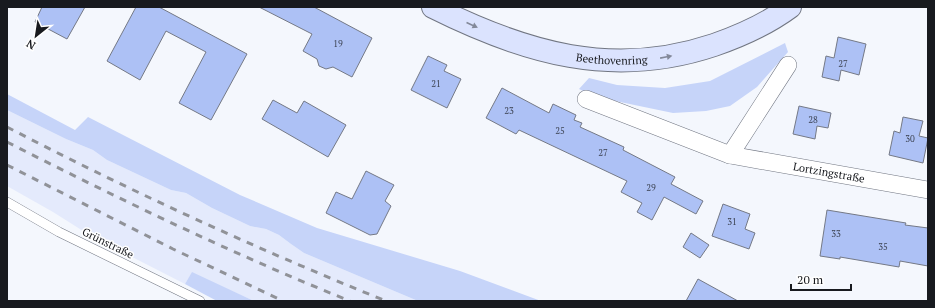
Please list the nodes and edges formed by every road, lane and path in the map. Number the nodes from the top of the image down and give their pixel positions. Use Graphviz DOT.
graph roads {
  1 [pos="433,7"];
  2 [pos="790,7"];
  3 [pos="788,66"];
  4 [pos="586,99"];
  5 [pos="730,155"];
  6 [pos="928,190"];
  7 [pos="7,202"];
  8 [pos="200,301"];
  1 -- 2 [label="main road, Beethovenring, one-way"];
  3 -- 5 [label="street"];
  4 -- 5 [label="street, Lortzingstraße"];
  5 -- 6 [label="street, Lortzingstraße"];
  7 -- 8 [label="lane, Grünstraße"];
}
